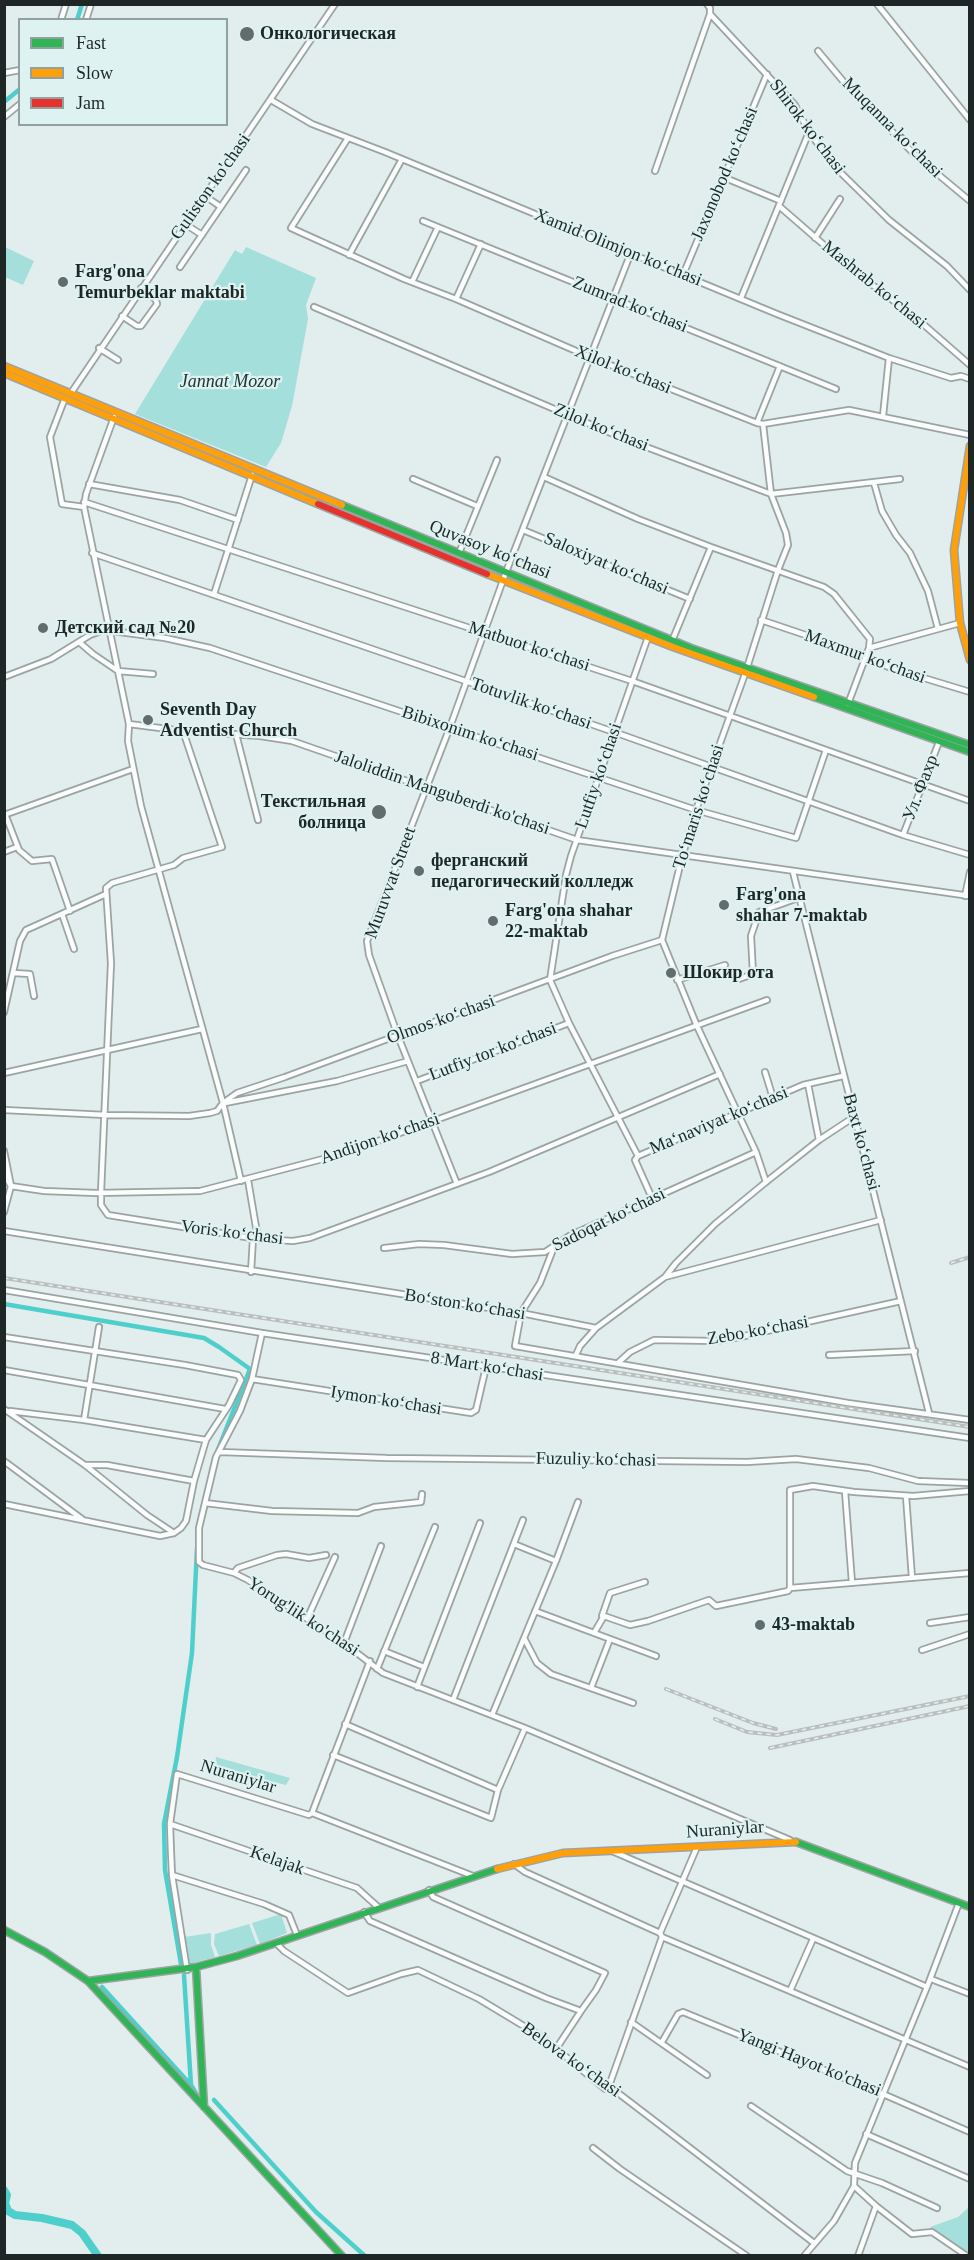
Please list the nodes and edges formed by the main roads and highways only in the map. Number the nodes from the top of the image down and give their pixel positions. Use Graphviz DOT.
graph roads {
  1 [pos="4,366"];
  2 [pos="4,374"];
  3 [pos="68,395"];
  4 [pos="969,446"];
  5 [pos="969,654"];
  6 [pos="969,660"];
  7 [pos="746,671"];
  8 [pos="969,745"];
  9 [pos="969,752"];
  10 [pos="969,1907"];
  11 [pos="4,1930"];
  12 [pos="196,1968"];
  13 [pos="88,1981"];
  14 [pos="204,2108"];
  15 [pos="342,2256"];
  1 -- 3 [label="main road, Quvasoy koʻchasi"];
  2 -- 3 [label="main road, Quvasoy koʻchasi"];
  3 -- 7 [label="main road, Quvasoy koʻchasi"];
  3 -- 7 [label="main road, Quvasoy koʻchasi"];
  4 -- 5 [label="main road"];
  5 -- 6 [label="main road"];
  7 -- 8 [label="main road, Quvasoy koʻchasi"];
  7 -- 9 [label="main road, Quvasoy koʻchasi"];
  10 -- 12 [label="main road, Nuraniylar"];
  11 -- 13 [label="main road"];
  12 -- 13 [label="main road, Nuraniylar"];
  12 -- 14 [label="main road"];
  13 -- 14 [label="main road"];
  14 -- 15 [label="main road"];
}
